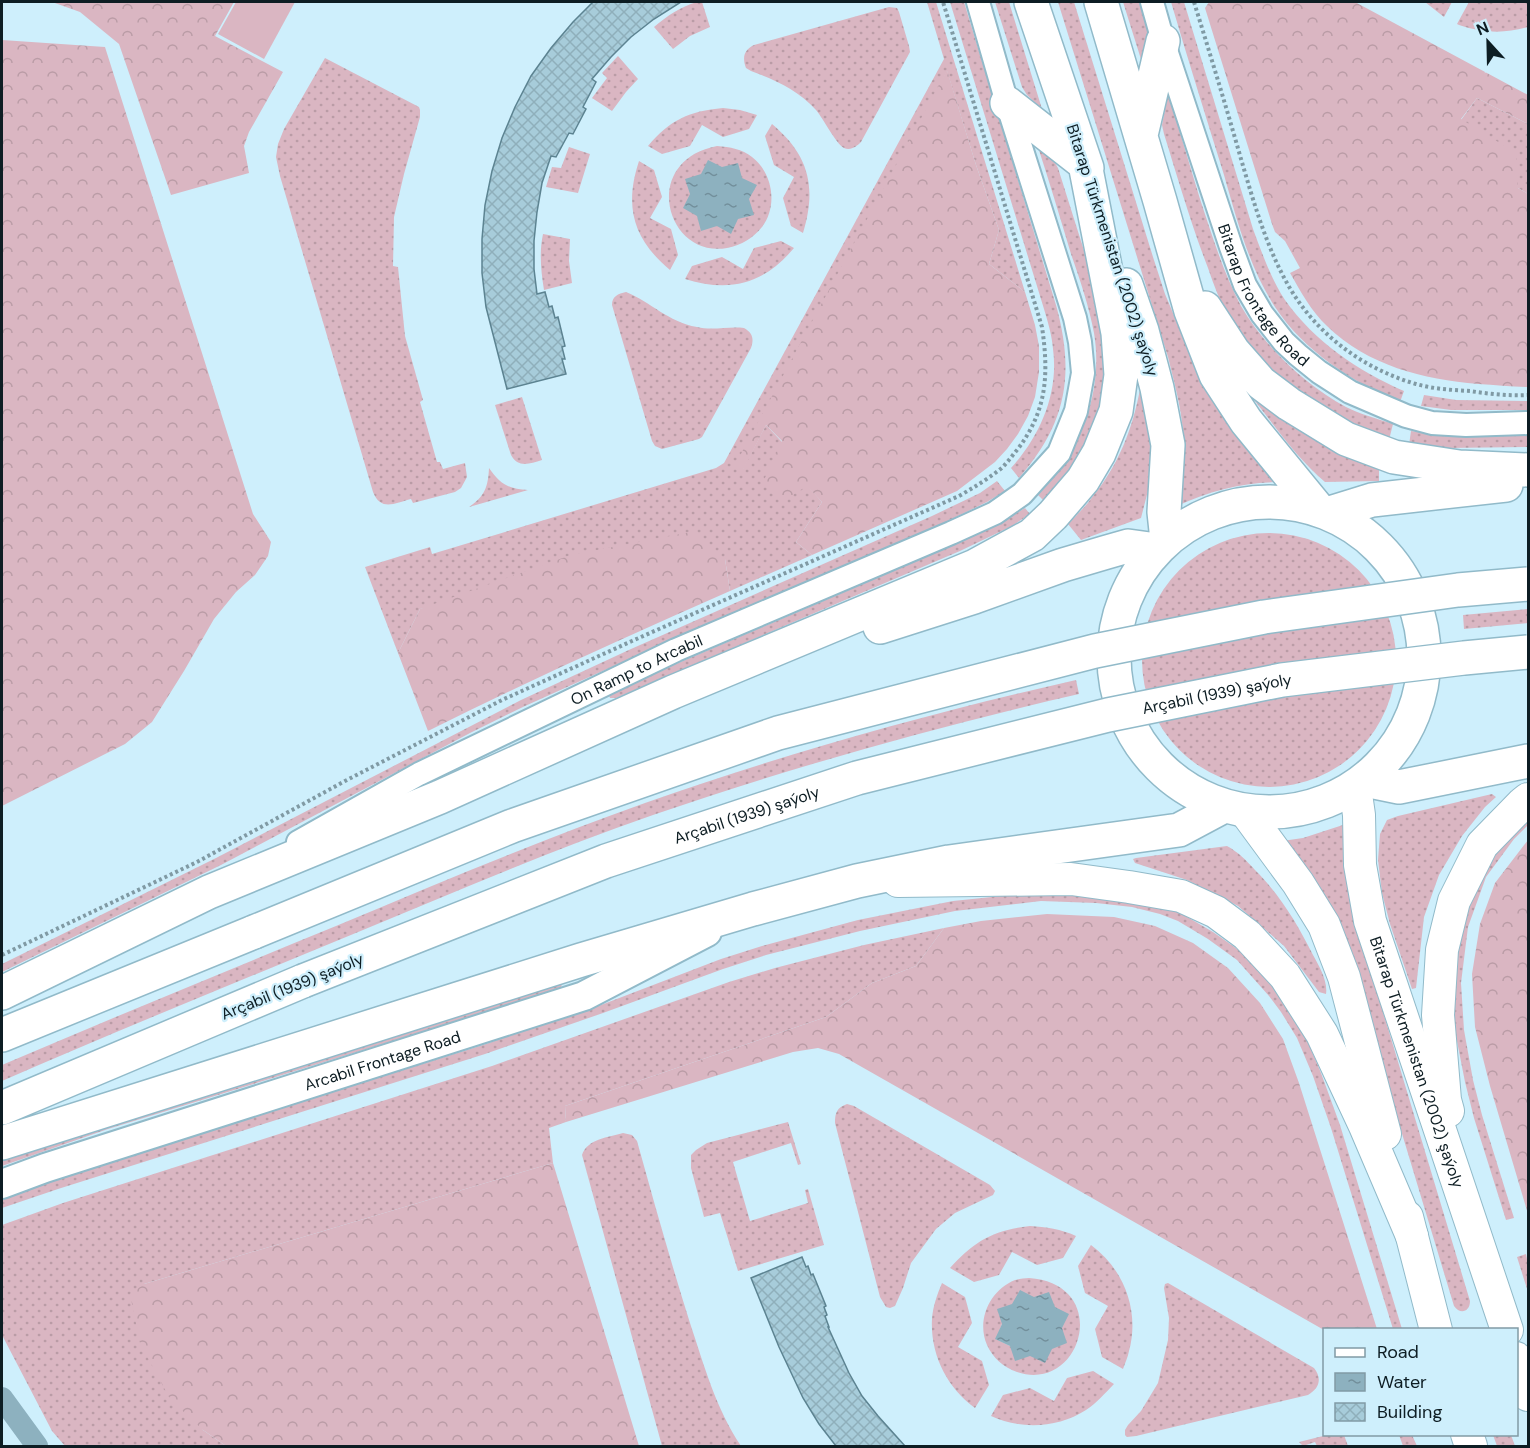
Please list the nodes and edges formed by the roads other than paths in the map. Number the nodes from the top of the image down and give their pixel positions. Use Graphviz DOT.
graph roads {
  1 [pos="978,2"];
  2 [pos="1031,2"];
  3 [pos="1101,2"];
  4 [pos="1152,2"];
  5 [pos="1163,41"];
  6 [pos="1007,103"];
  7 [pos="1141,136"];
  8 [pos="1085,164"];
  9 [pos="1160,201"];
  10 [pos="1528,423"];
  11 [pos="1528,470"];
  12 [pos="1528,483"];
  13 [pos="1324,511"];
  14 [pos="1162,545"];
  15 [pos="1528,584"];
  16 [pos="1528,652"];
  17 [pos="673,692"];
  18 [pos="1528,760"];
  19 [pos="1360,783"];
  20 [pos="1528,799"];
  21 [pos="1234,809"];
  22 [pos="858,881"];
  23 [pos="209,892"];
  24 [pos="753,909"];
  25 [pos="2,993"];
  26 [pos="2,1035"];
  27 [pos="2,1108"];
  28 [pos="2,1143"];
  29 [pos="2,1184"];
  30 [pos="1471,1221"];
  31 [pos="1412,1236"];
  32 [pos="1436,1328"];
  33 [pos="1507,1328"];
  34 [pos="1518,1364"];
  35 [pos="1528,1395"];
  1 -- 6 [label="street"];
  2 -- 8 [label="main road, Bitarap Türkmenistan (2002) şaýoly"];
  3 -- 7 [label="main road"];
  4 -- 5 [label="street, Bitarap Frontage Road"];
  5 -- 7 [label="main road"];
  5 -- 10 [label="street, Bitarap Frontage Road"];
  6 -- 8 [label="main road"];
  6 -- 23 [label="street, On Ramp to Arcabil"];
  7 -- 9 [label="main road"];
  8 -- 14 [label="main road, Bitarap Türkmenistan (2002) şaýoly"];
  8 -- 17 [label="main road"];
  9 -- 11 [label="main road"];
  9 -- 13 [label="main road"];
  12 -- 13 [label="main road"];
  13 -- 14 [label="main road"];
  13 -- 19 [label="main road"];
  14 -- 17 [label="main road"];
  14 -- 21 [label="main road"];
  15 -- 26 [label="main road, bridge"];
  16 -- 27 [label="main road, Arçabil (1939) şaýoly, bridge"];
  17 -- 23 [label="main road"];
  18 -- 19 [label="main road"];
  19 -- 21 [label="main road"];
  19 -- 30 [label="main road, Bitarap Türkmenistan (2002) şaýoly"];
  20 -- 30 [label="main road"];
  21 -- 22 [label="main road"];
  21 -- 31 [label="main road"];
  22 -- 24 [label="main road"];
  22 -- 31 [label="main road"];
  23 -- 25 [label="main road"];
  24 -- 28 [label="main road"];
  24 -- 29 [label="street, Arcabil Frontage Road"];
  30 -- 33 [label="main road, Bitarap Türkmenistan (2002) şaýoly"];
  31 -- 32 [label="main road"];
  34 -- 35 [label="main road"];
}
